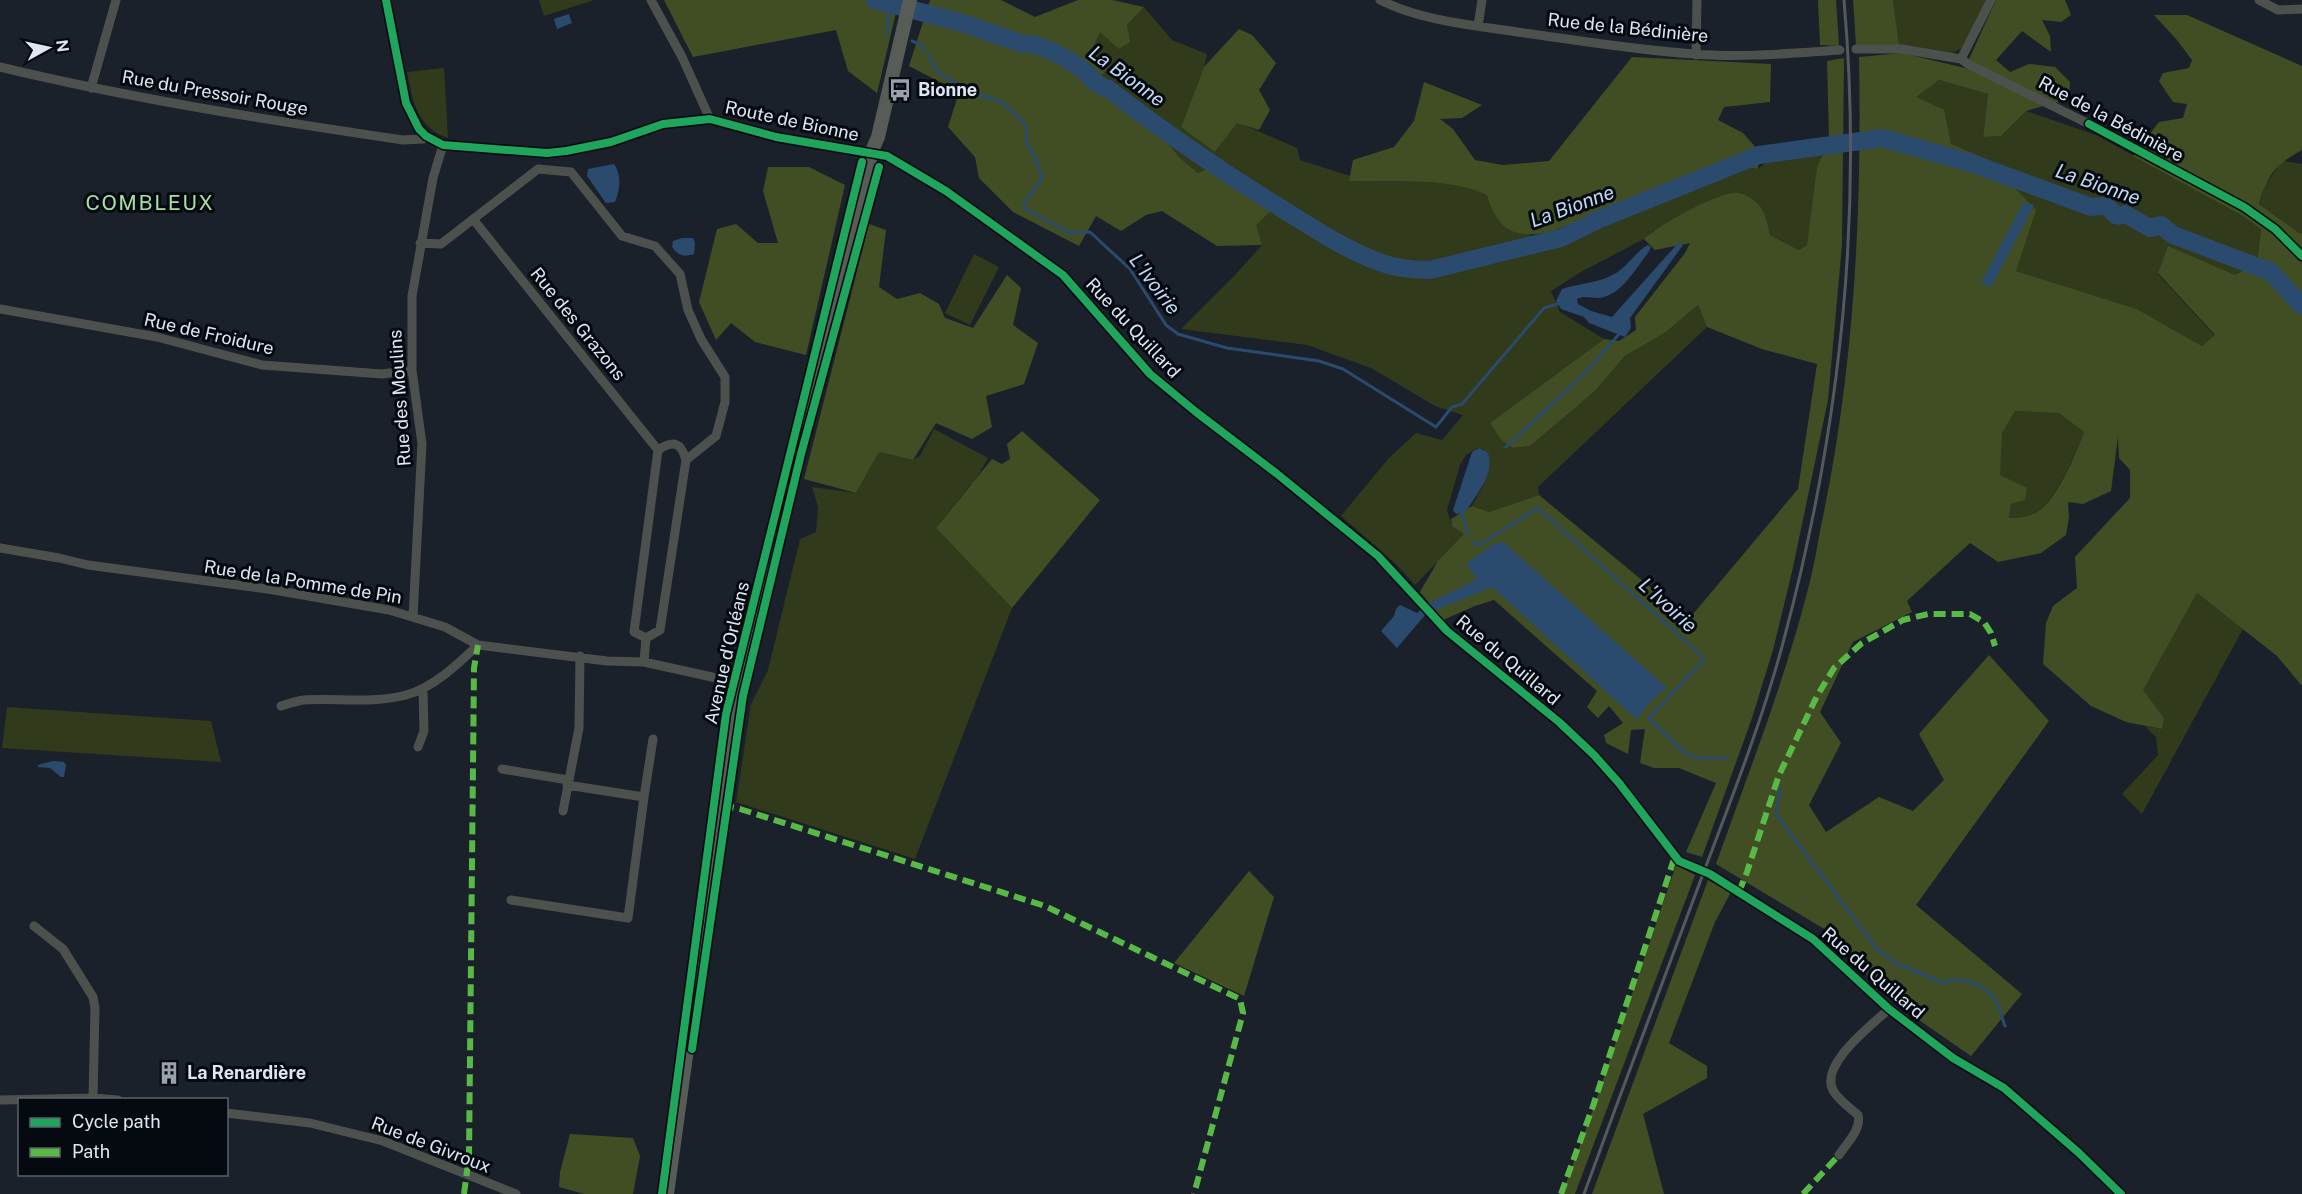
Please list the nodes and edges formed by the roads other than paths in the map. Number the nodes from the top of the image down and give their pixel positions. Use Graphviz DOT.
graph roads {
  1 [pos="116,0"];
  2 [pos="386,0"];
  3 [pos="651,0"];
  4 [pos="910,0"];
  5 [pos="1380,0"];
  6 [pos="1482,0"];
  7 [pos="1696,0"];
  8 [pos="1991,0"];
  9 [pos="2259,0"];
  10 [pos="2302,9"];
  11 [pos="1478,26"];
  12 [pos="1856,49"];
  13 [pos="1840,50"];
  14 [pos="1696,55"];
  15 [pos="1961,59"];
  16 [pos="0,67"];
  17 [pos="91,88"];
  18 [pos="710,119"];
  19 [pos="2090,124"];
  20 [pos="426,136"];
  21 [pos="443,145"];
  22 [pos="871,153"];
  23 [pos="473,219"];
  24 [pos="420,243"];
  25 [pos="0,309"];
  26 [pos="412,370"];
  27 [pos="658,450"];
  28 [pos="686,460"];
  29 [pos="0,548"];
  30 [pos="413,617"];
  31 [pos="646,638"];
  32 [pos="478,645"];
  33 [pos="580,656"];
  34 [pos="644,662"];
  35 [pos="739,683"];
  36 [pos="423,688"];
  37 [pos="281,706"];
  38 [pos="653,739"];
  39 [pos="418,747"];
  40 [pos="502,769"];
  41 [pos="568,782"];
  42 [pos="644,797"];
  43 [pos="563,811"];
  44 [pos="512,900"];
  45 [pos="34,926"];
  46 [pos="1889,1009"];
  47 [pos="93,1098"];
  48 [pos="0,1100"];
  49 [pos="18,1100"];
  50 [pos="228,1113"];
  51 [pos="1839,1155"];
  52 [pos="516,1194"];
  53 [pos="667,1194"];
  54 [pos="2121,1194"];
  1 -- 17 [label="street"];
  2 -- 20 [label="street, Route de Bionne"];
  3 -- 18 [label="street"];
  4 -- 22 [label="main road, Avenue d'Orléans"];
  5 -- 11 [label="street, Rue de la Bédinière"];
  6 -- 11 [label="street"];
  7 -- 14 [label="street"];
  8 -- 15 [label="street"];
  9 -- 10 [label="street"];
  11 -- 14 [label="street, Rue de la Bédinière"];
  12 -- 15 [label="street, Rue de la Bédinière"];
  13 -- 14 [label="street, Rue de la Bédinière"];
  15 -- 19 [label="street, Rue de la Bédinière"];
  16 -- 17 [label="street, Rue du Pressoir Rouge"];
  17 -- 20 [label="street, Rue du Pressoir Rouge"];
  18 -- 21 [label="street, Route de Bionne"];
  18 -- 22 [label="street, Route de Bionne"];
  20 -- 21 [label="street, Route de Bionne"];
  21 -- 24 [label="street, Rue des Moulins"];
  22 -- 35 [label="main road, Avenue d'Orléans"];
  22 -- 46 [label="street, Rue du Quillard"];
  23 -- 24 [label="street"];
  23 -- 27 [label="street, Rue des Grazons"];
  23 -- 28 [label="street"];
  24 -- 26 [label="street, Rue des Moulins"];
  25 -- 26 [label="street, Rue de Froidure"];
  26 -- 30 [label="street, Rue des Moulins"];
  27 -- 28 [label="street"];
  27 -- 31 [label="street"];
  28 -- 31 [label="street"];
  29 -- 30 [label="street, Rue de la Pomme de Pin"];
  30 -- 32 [label="street, Rue de la Pomme de Pin"];
  31 -- 34 [label="street"];
  32 -- 33 [label="street, Rue de la Pomme de Pin"];
  32 -- 36 [label="street"];
  33 -- 34 [label="street, Rue de la Pomme de Pin"];
  33 -- 41 [label="street"];
  34 -- 35 [label="street, Rue de la Pomme de Pin"];
  35 -- 53 [label="main road, Avenue d'Orléans"];
  36 -- 37 [label="street"];
  36 -- 39 [label="street"];
  38 -- 42 [label="street"];
  40 -- 41 [label="street"];
  41 -- 42 [label="street"];
  41 -- 43 [label="street"];
  42 -- 44 [label="street"];
  45 -- 47 [label="street"];
  46 -- 51 [label="street"];
  46 -- 54 [label="street, Rue du Quillard"];
  48 -- 49 [label="street"];
  50 -- 52 [label="street, Rue de Givroux"];
}
